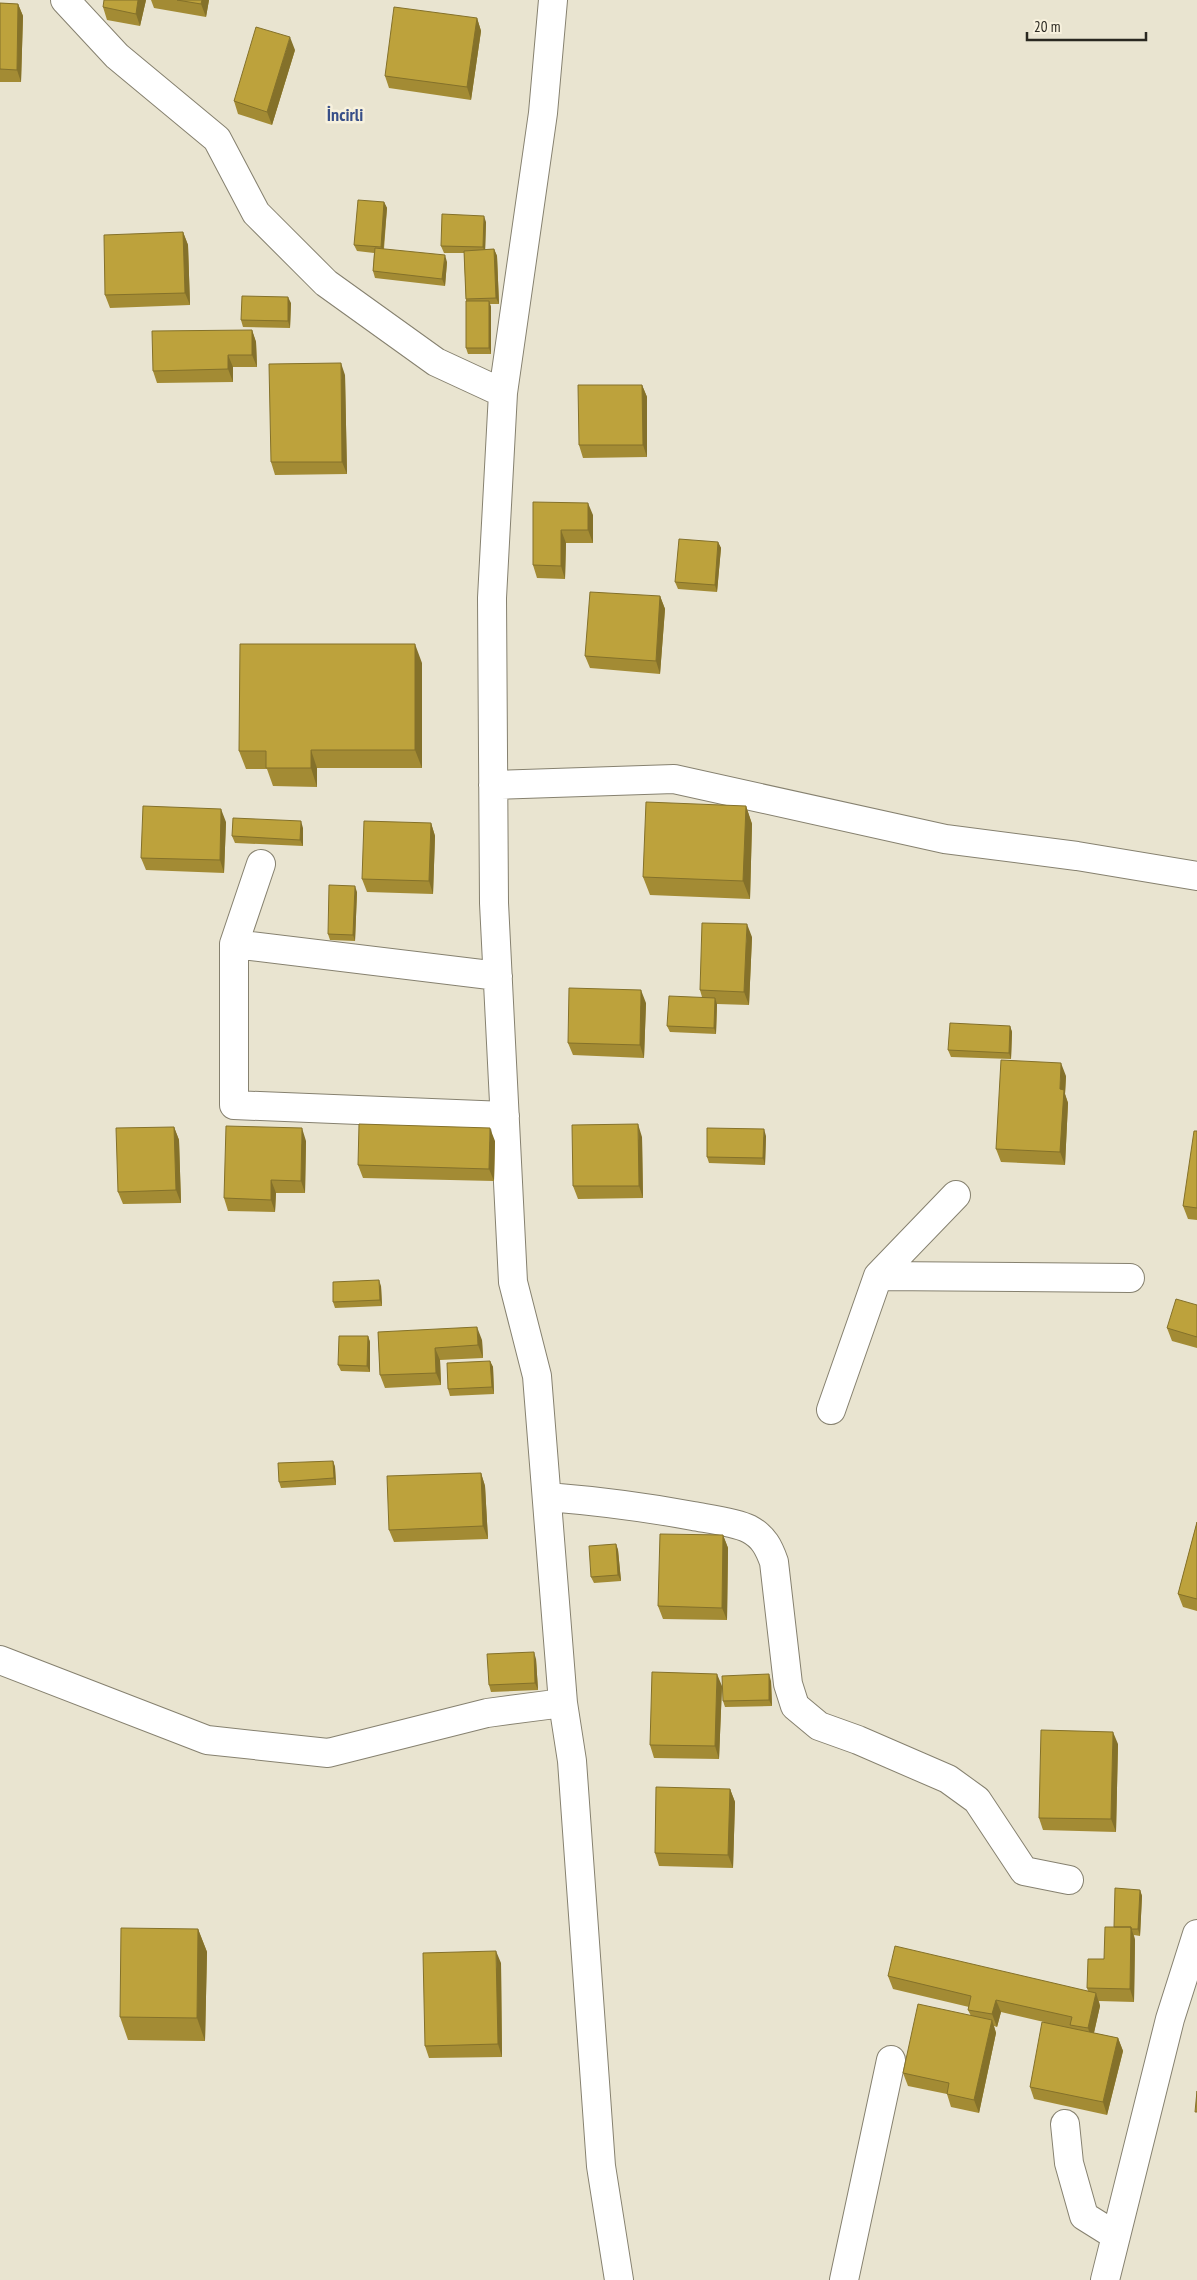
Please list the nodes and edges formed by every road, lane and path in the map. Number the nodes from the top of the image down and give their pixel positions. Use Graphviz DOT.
graph roads {
  1 [pos="65,0"];
  2 [pos="553,0"];
  3 [pos="503,393"];
  4 [pos="493,785"];
  5 [pos="261,864"];
  6 [pos="1197,876"];
  7 [pos="234,944"];
  8 [pos="498,976"];
  9 [pos="505,1116"];
  10 [pos="956,1195"];
  11 [pos="878,1276"];
  12 [pos="1130,1278"];
  13 [pos="832,1410"];
  14 [pos="548,1498"];
  15 [pos="0,1660"];
  16 [pos="563,1703"];
  17 [pos="1069,1880"];
  18 [pos="1197,1934"];
  19 [pos="891,2060"];
  20 [pos="1065,2124"];
  21 [pos="1116,2236"];
  22 [pos="619,2280"];
  23 [pos="844,2280"];
  24 [pos="1105,2280"];
  1 -- 3 [label="street"];
  2 -- 3 [label="street"];
  3 -- 4 [label="street"];
  4 -- 6 [label="street"];
  4 -- 8 [label="street"];
  5 -- 7 [label="street"];
  7 -- 8 [label="street"];
  7 -- 9 [label="street"];
  8 -- 9 [label="street"];
  9 -- 14 [label="street"];
  10 -- 11 [label="street"];
  11 -- 12 [label="street"];
  11 -- 13 [label="street"];
  14 -- 16 [label="street"];
  14 -- 17 [label="street"];
  15 -- 16 [label="street"];
  16 -- 22 [label="street"];
  18 -- 21 [label="street"];
  19 -- 23 [label="street"];
  20 -- 21 [label="street"];
  21 -- 24 [label="street"];
}
